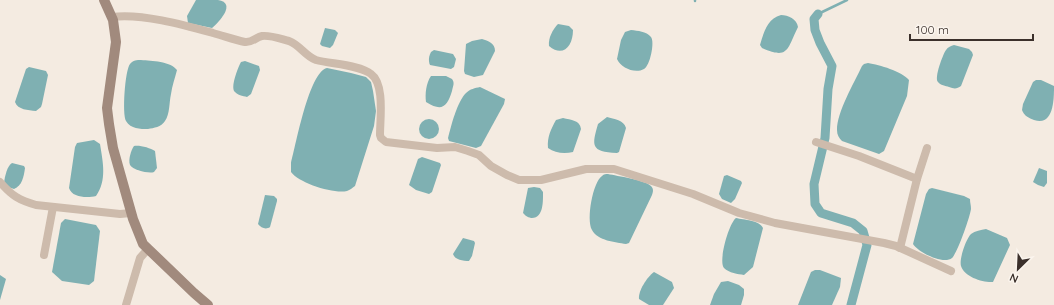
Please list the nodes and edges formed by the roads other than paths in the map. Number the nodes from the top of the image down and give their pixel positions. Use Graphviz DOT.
graph roads {
  1 [pos="104,0"];
  2 [pos="112,17"];
  3 [pos="816,142"];
  4 [pos="927,148"];
  5 [pos="917,179"];
  6 [pos="0,182"];
  7 [pos="53,207"];
  8 [pos="131,213"];
  9 [pos="900,248"];
  10 [pos="148,249"];
  11 [pos="44,255"];
  12 [pos="951,271"];
  13 [pos="126,305"];
  14 [pos="208,305"];
  1 -- 2 [label="main road"];
  2 -- 8 [label="main road"];
  2 -- 9 [label="street"];
  3 -- 5 [label="street"];
  4 -- 5 [label="street"];
  5 -- 9 [label="street"];
  6 -- 7 [label="street"];
  7 -- 8 [label="street"];
  7 -- 11 [label="street"];
  8 -- 10 [label="main road"];
  9 -- 12 [label="street"];
  10 -- 13 [label="street"];
  10 -- 14 [label="main road"];
}
